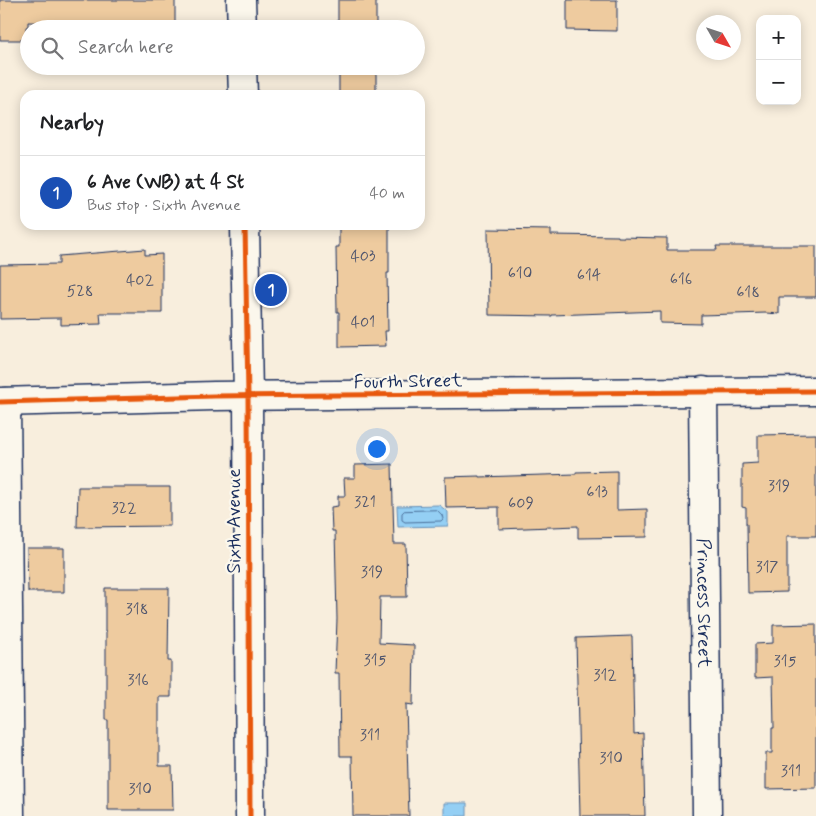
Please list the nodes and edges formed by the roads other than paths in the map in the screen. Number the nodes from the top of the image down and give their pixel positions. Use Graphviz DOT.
graph roads {
  1 [pos="241,0"];
  2 [pos="242,20"];
  3 [pos="242,75"];
  4 [pos="243,90"];
  5 [pos="245,230"];
  6 [pos="703,391"];
  7 [pos="816,391"];
  8 [pos="248,396"];
  9 [pos="3,402"];
  10 [pos="10,816"];
  11 [pos="250,816"];
  12 [pos="706,816"];
  1 -- 2 [label="street"];
  3 -- 4 [label="street"];
  5 -- 8 [label="street, Sixth Avenue"];
  6 -- 7 [label="street, Fourth Street"];
  6 -- 8 [label="street, Fourth Street"];
  6 -- 12 [label="street, Princess Street"];
  8 -- 9 [label="street, Fourth Street"];
  8 -- 11 [label="street, Sixth Avenue"];
  9 -- 10 [label="street"];
}
